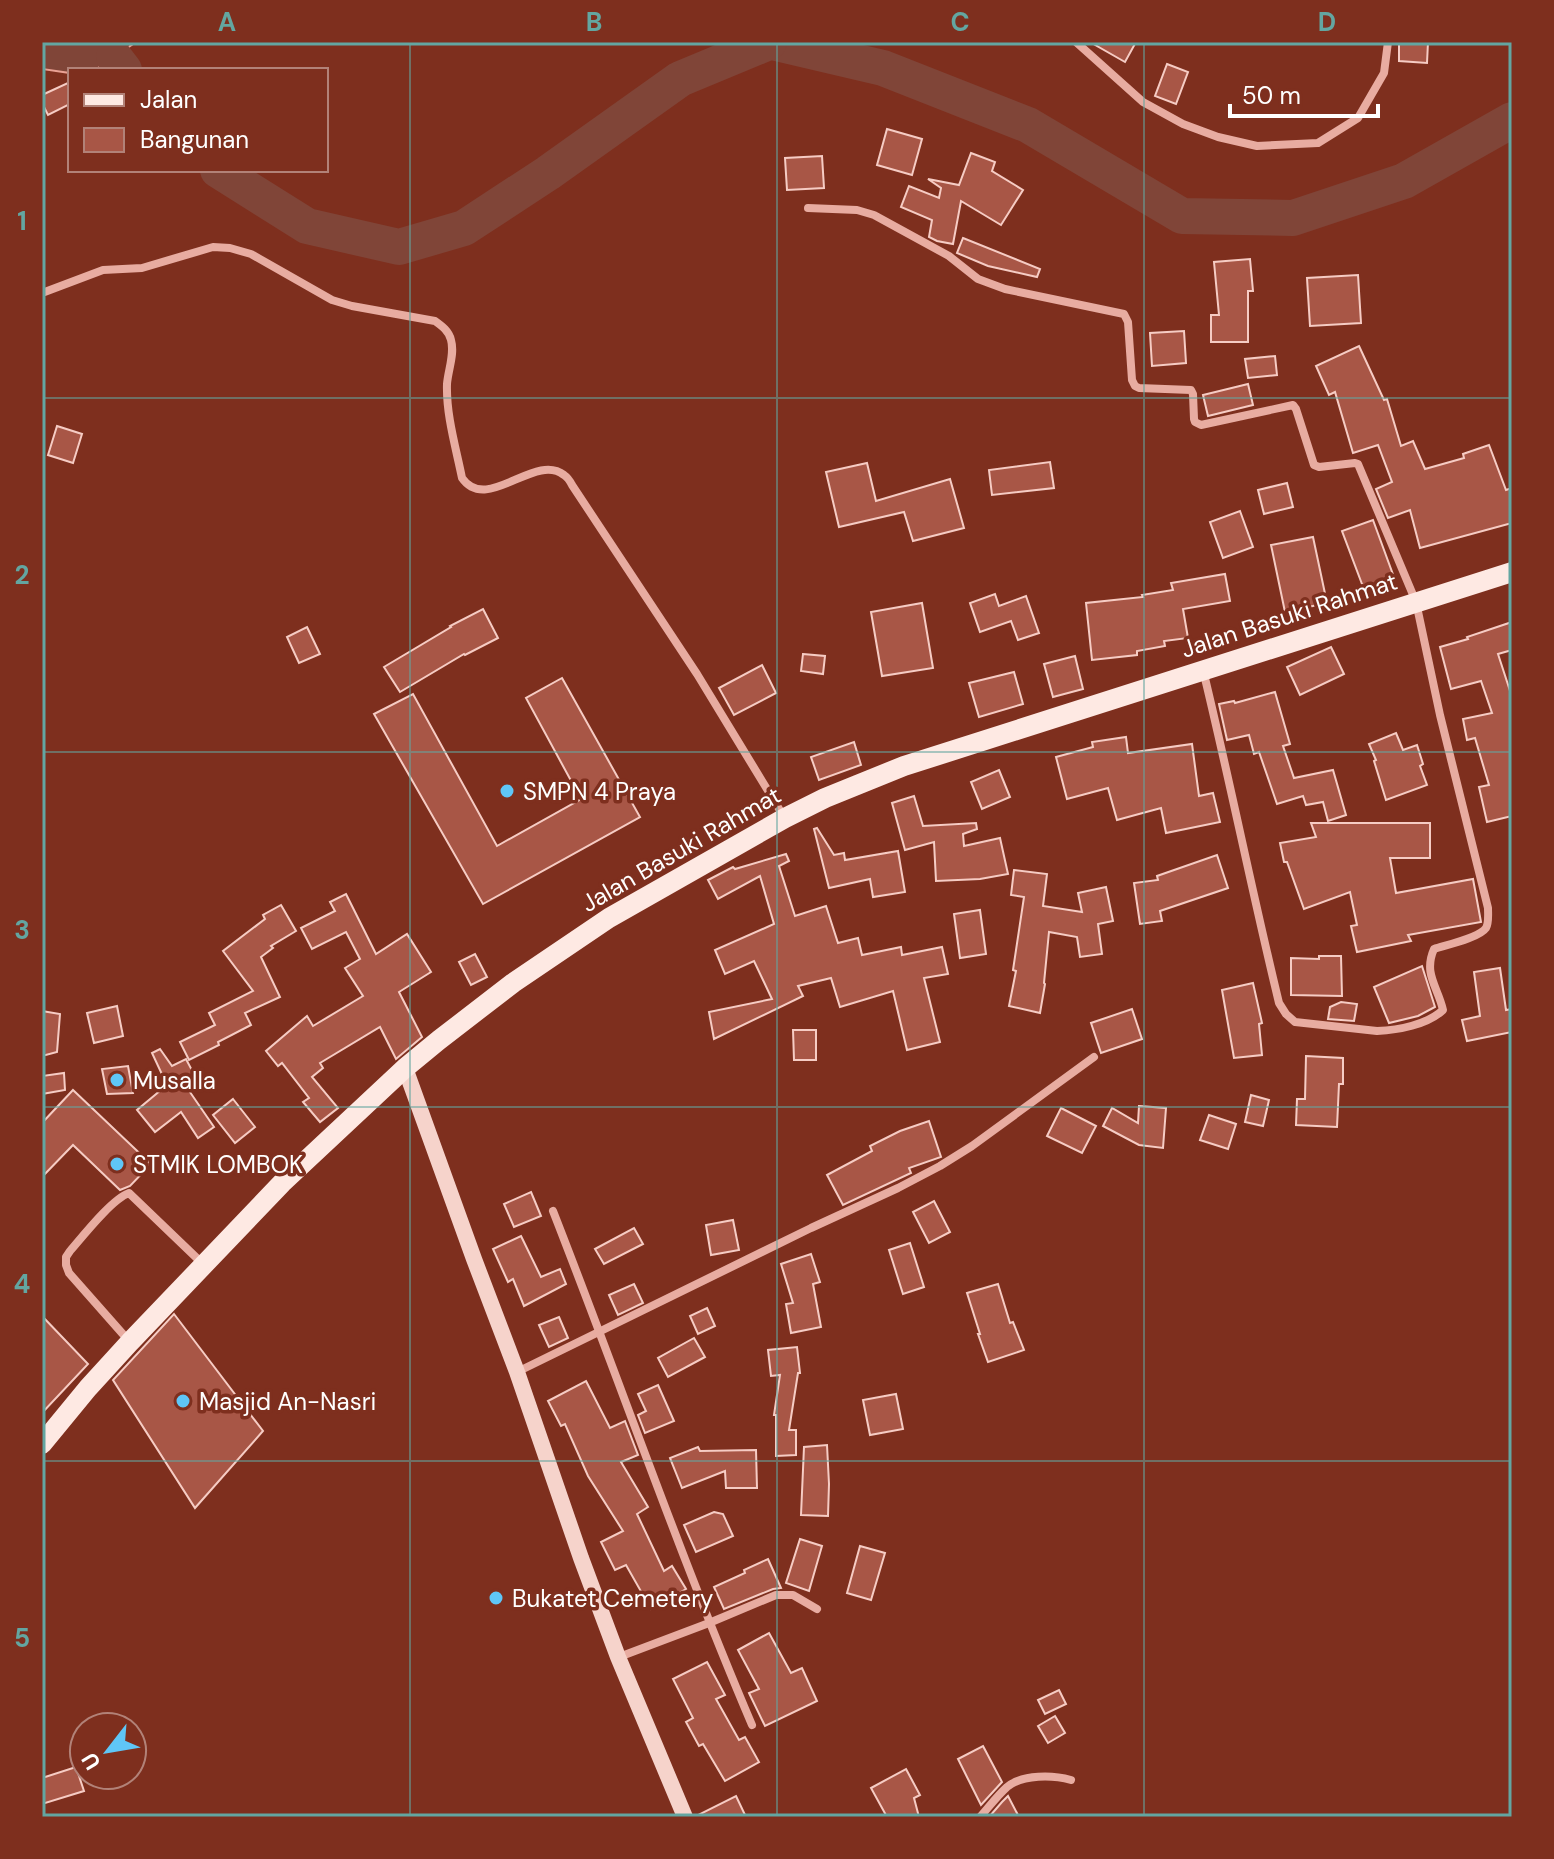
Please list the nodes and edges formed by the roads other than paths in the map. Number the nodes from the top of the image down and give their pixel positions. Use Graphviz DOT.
graph roads {
  1 [pos="1076,42"];
  2 [pos="1388,42"];
  3 [pos="808,208"];
  4 [pos="42,293"];
  5 [pos="1512,572"];
  6 [pos="1416,602"];
  7 [pos="1203,669"];
  8 [pos="785,818"];
  9 [pos="1094,1057"];
  10 [pos="405,1068"];
  11 [pos="553,1211"];
  12 [pos="204,1265"];
  13 [pos="600,1331"];
  14 [pos="130,1342"];
  15 [pos="517,1372"];
  16 [pos="42,1444"];
  17 [pos="817,1609"];
  18 [pos="709,1623"];
  19 [pos="618,1657"];
  20 [pos="752,1725"];
  21 [pos="1071,1780"];
  22 [pos="685,1817"];
  23 [pos="980,1817"];
  1 -- 2 [label="street"];
  3 -- 6 [label="street"];
  4 -- 8 [label="street"];
  5 -- 6 [label="main road, Jalan Basuki Rahmat"];
  6 -- 7 [label="main road, Jalan Basuki Rahmat"];
  6 -- 7 [label="street"];
  7 -- 8 [label="main road, Jalan Basuki Rahmat"];
  8 -- 10 [label="main road, Jalan Basuki Rahmat"];
  9 -- 13 [label="street"];
  10 -- 12 [label="main road, Jalan Basuki Rahmat"];
  10 -- 15 [label="main road"];
  11 -- 13 [label="street"];
  12 -- 14 [label="main road, Jalan Basuki Rahmat"];
  12 -- 14 [label="street"];
  13 -- 15 [label="street"];
  13 -- 18 [label="street"];
  14 -- 16 [label="main road, Jalan Basuki Rahmat"];
  15 -- 19 [label="main road"];
  17 -- 18 [label="street"];
  18 -- 19 [label="street"];
  18 -- 20 [label="street"];
  19 -- 22 [label="main road"];
  21 -- 23 [label="street"];
}
